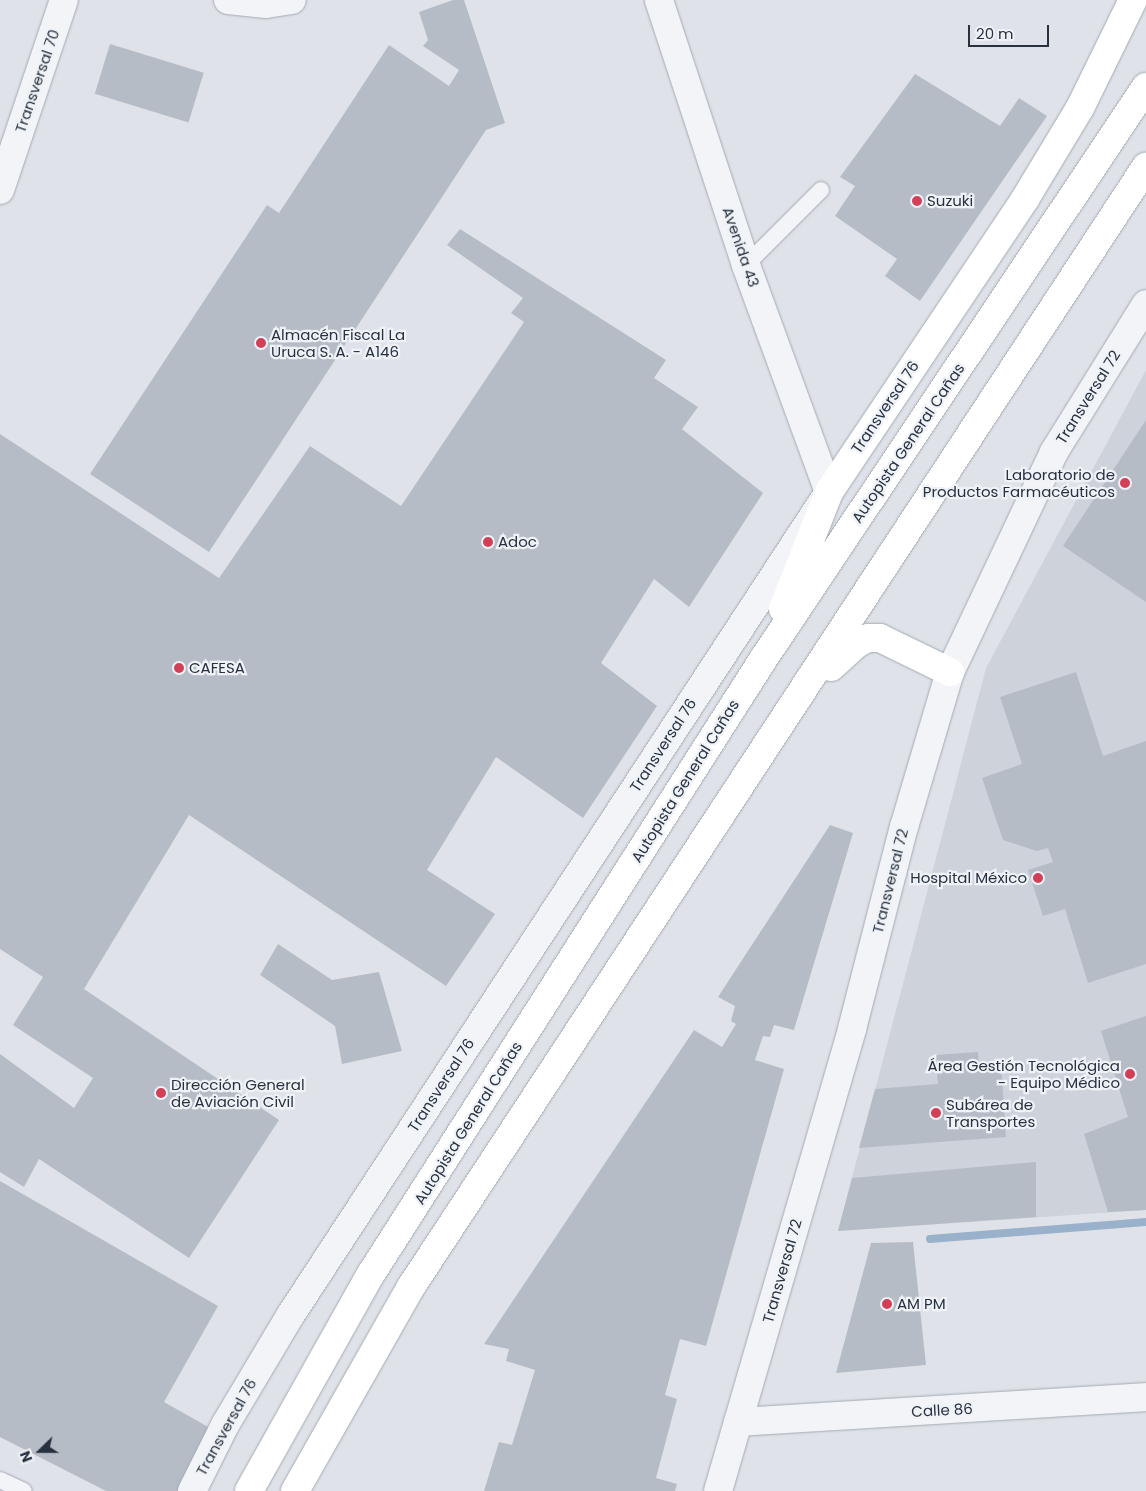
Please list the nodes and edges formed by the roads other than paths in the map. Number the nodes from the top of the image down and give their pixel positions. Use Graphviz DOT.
graph roads {
  1 [pos="64,0"];
  2 [pos="228,0"];
  3 [pos="292,0"];
  4 [pos="658,0"];
  5 [pos="1133,0"];
  6 [pos="1146,87"];
  7 [pos="1146,167"];
  8 [pos="0,190"];
  9 [pos="822,190"];
  10 [pos="746,265"];
  11 [pos="1146,304"];
  12 [pos="829,492"];
  13 [pos="764,658"];
  14 [pos="950,672"];
  15 [pos="801,696"];
  16 [pos="1146,1397"];
  17 [pos="738,1422"];
  18 [pos="0,1480"];
  19 [pos="24,1491"];
  20 [pos="192,1491"];
  21 [pos="249,1491"];
  22 [pos="294,1491"];
  23 [pos="718,1491"];
  1 -- 8 [label="street, Transversal 70"];
  2 -- 3 [label="street"];
  4 -- 10 [label="street, Avenida 43"];
  5 -- 12 [label="main road, Transversal 76"];
  6 -- 13 [label="main road, Autopista General Cañas"];
  7 -- 15 [label="main road"];
  9 -- 10 [label="lane"];
  10 -- 12 [label="street, Avenida 43"];
  11 -- 14 [label="street, Transversal 72"];
  12 -- 13 [label="main road"];
  12 -- 20 [label="street, Transversal 76"];
  13 -- 21 [label="main road, Autopista General Cañas"];
  14 -- 15 [label="main road"];
  14 -- 17 [label="street, Transversal 72"];
  15 -- 22 [label="main road"];
  16 -- 17 [label="street, Calle 86"];
  17 -- 23 [label="street, Transversal 72"];
  18 -- 19 [label="lane"];
}
